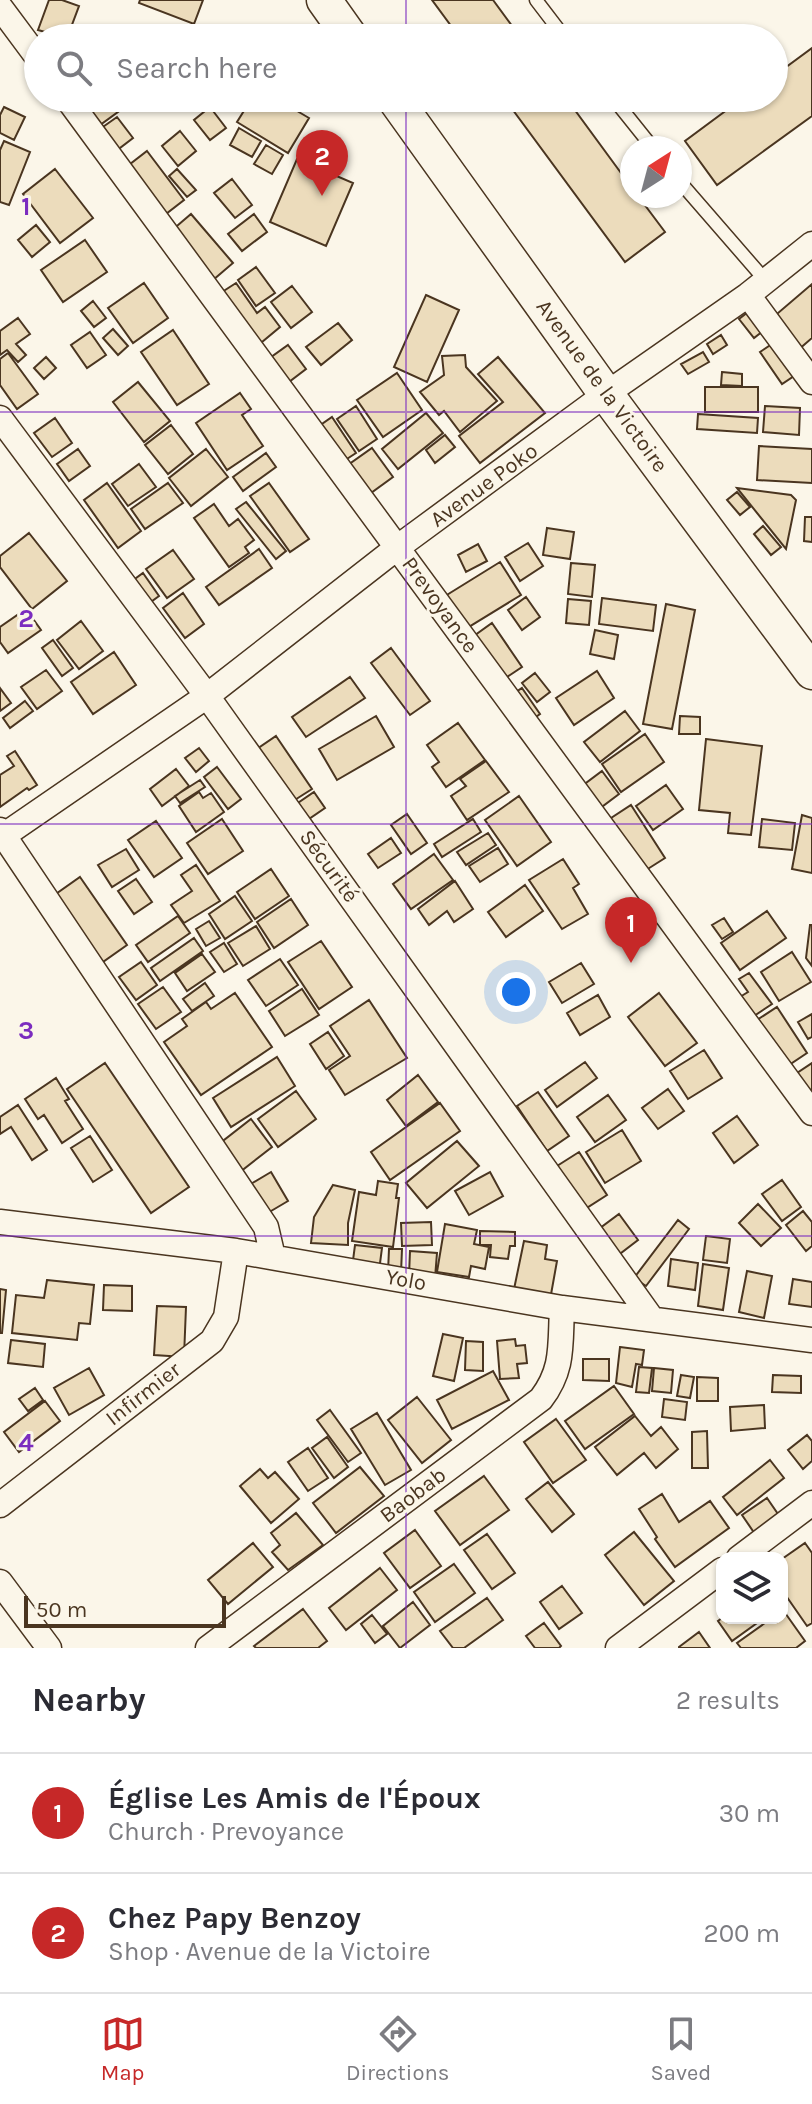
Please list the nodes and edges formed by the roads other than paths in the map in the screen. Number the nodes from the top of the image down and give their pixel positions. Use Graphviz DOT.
graph roads {
  1 [pos="324,0"];
  2 [pos="536,0"];
  3 [pos="0,7"];
  4 [pos="341,24"];
  5 [pos="554,24"];
  6 [pos="24,39"];
  7 [pos="77,112"];
  8 [pos="404,112"];
  9 [pos="624,112"];
  10 [pos="643,136"];
  11 [pos="692,199"];
  12 [pos="812,244"];
  13 [pos="757,288"];
  14 [pos="812,382"];
  15 [pos="606,394"];
  16 [pos="0,418"];
  17 [pos="398,547"];
  18 [pos="812,672"];
  19 [pos="207,696"];
  20 [pos="1,834"];
  21 [pos="812,1113"];
  22 [pos="0,1222"];
  23 [pos="236,1251"];
  24 [pos="273,1257"];
  25 [pos="562,1308"];
  26 [pos="652,1319"];
  27 [pos="812,1340"];
  28 [pos="812,1503"];
  29 [pos="0,1505"];
  30 [pos="747,1552"];
  31 [pos="716,1574"];
  32 [pos="0,1582"];
  33 [pos="49,1648"];
  34 [pos="208,1648"];
  35 [pos="618,1648"];
  1 -- 4 [label="main road"];
  2 -- 5 [label="lane"];
  3 -- 6 [label="street"];
  7 -- 17 [label="street, Prevoyance"];
  8 -- 15 [label="main road, Avenue de la Victoire"];
  9 -- 10 [label="lane"];
  11 -- 13 [label="lane"];
  12 -- 13 [label="street, Avenue Poko"];
  13 -- 14 [label="street"];
  13 -- 15 [label="street, Avenue Poko"];
  15 -- 17 [label="street, Avenue Poko"];
  15 -- 18 [label="main road, Avenue de la Victoire"];
  16 -- 19 [label="street, Sécurité"];
  17 -- 19 [label="street, Avenue Poko"];
  17 -- 21 [label="street, Prevoyance"];
  19 -- 20 [label="street, Avenue Poko"];
  19 -- 26 [label="street, Sécurité"];
  20 -- 24 [label="street"];
  22 -- 23 [label="street, Yolo"];
  23 -- 24 [label="street, Yolo"];
  23 -- 29 [label="street, Infirmier"];
  24 -- 25 [label="street, Yolo"];
  25 -- 26 [label="street, Yolo"];
  25 -- 34 [label="street, Baobab"];
  26 -- 27 [label="street, Yolo"];
  28 -- 30 [label="street"];
  31 -- 35 [label="street"];
  32 -- 33 [label="street"];
}
